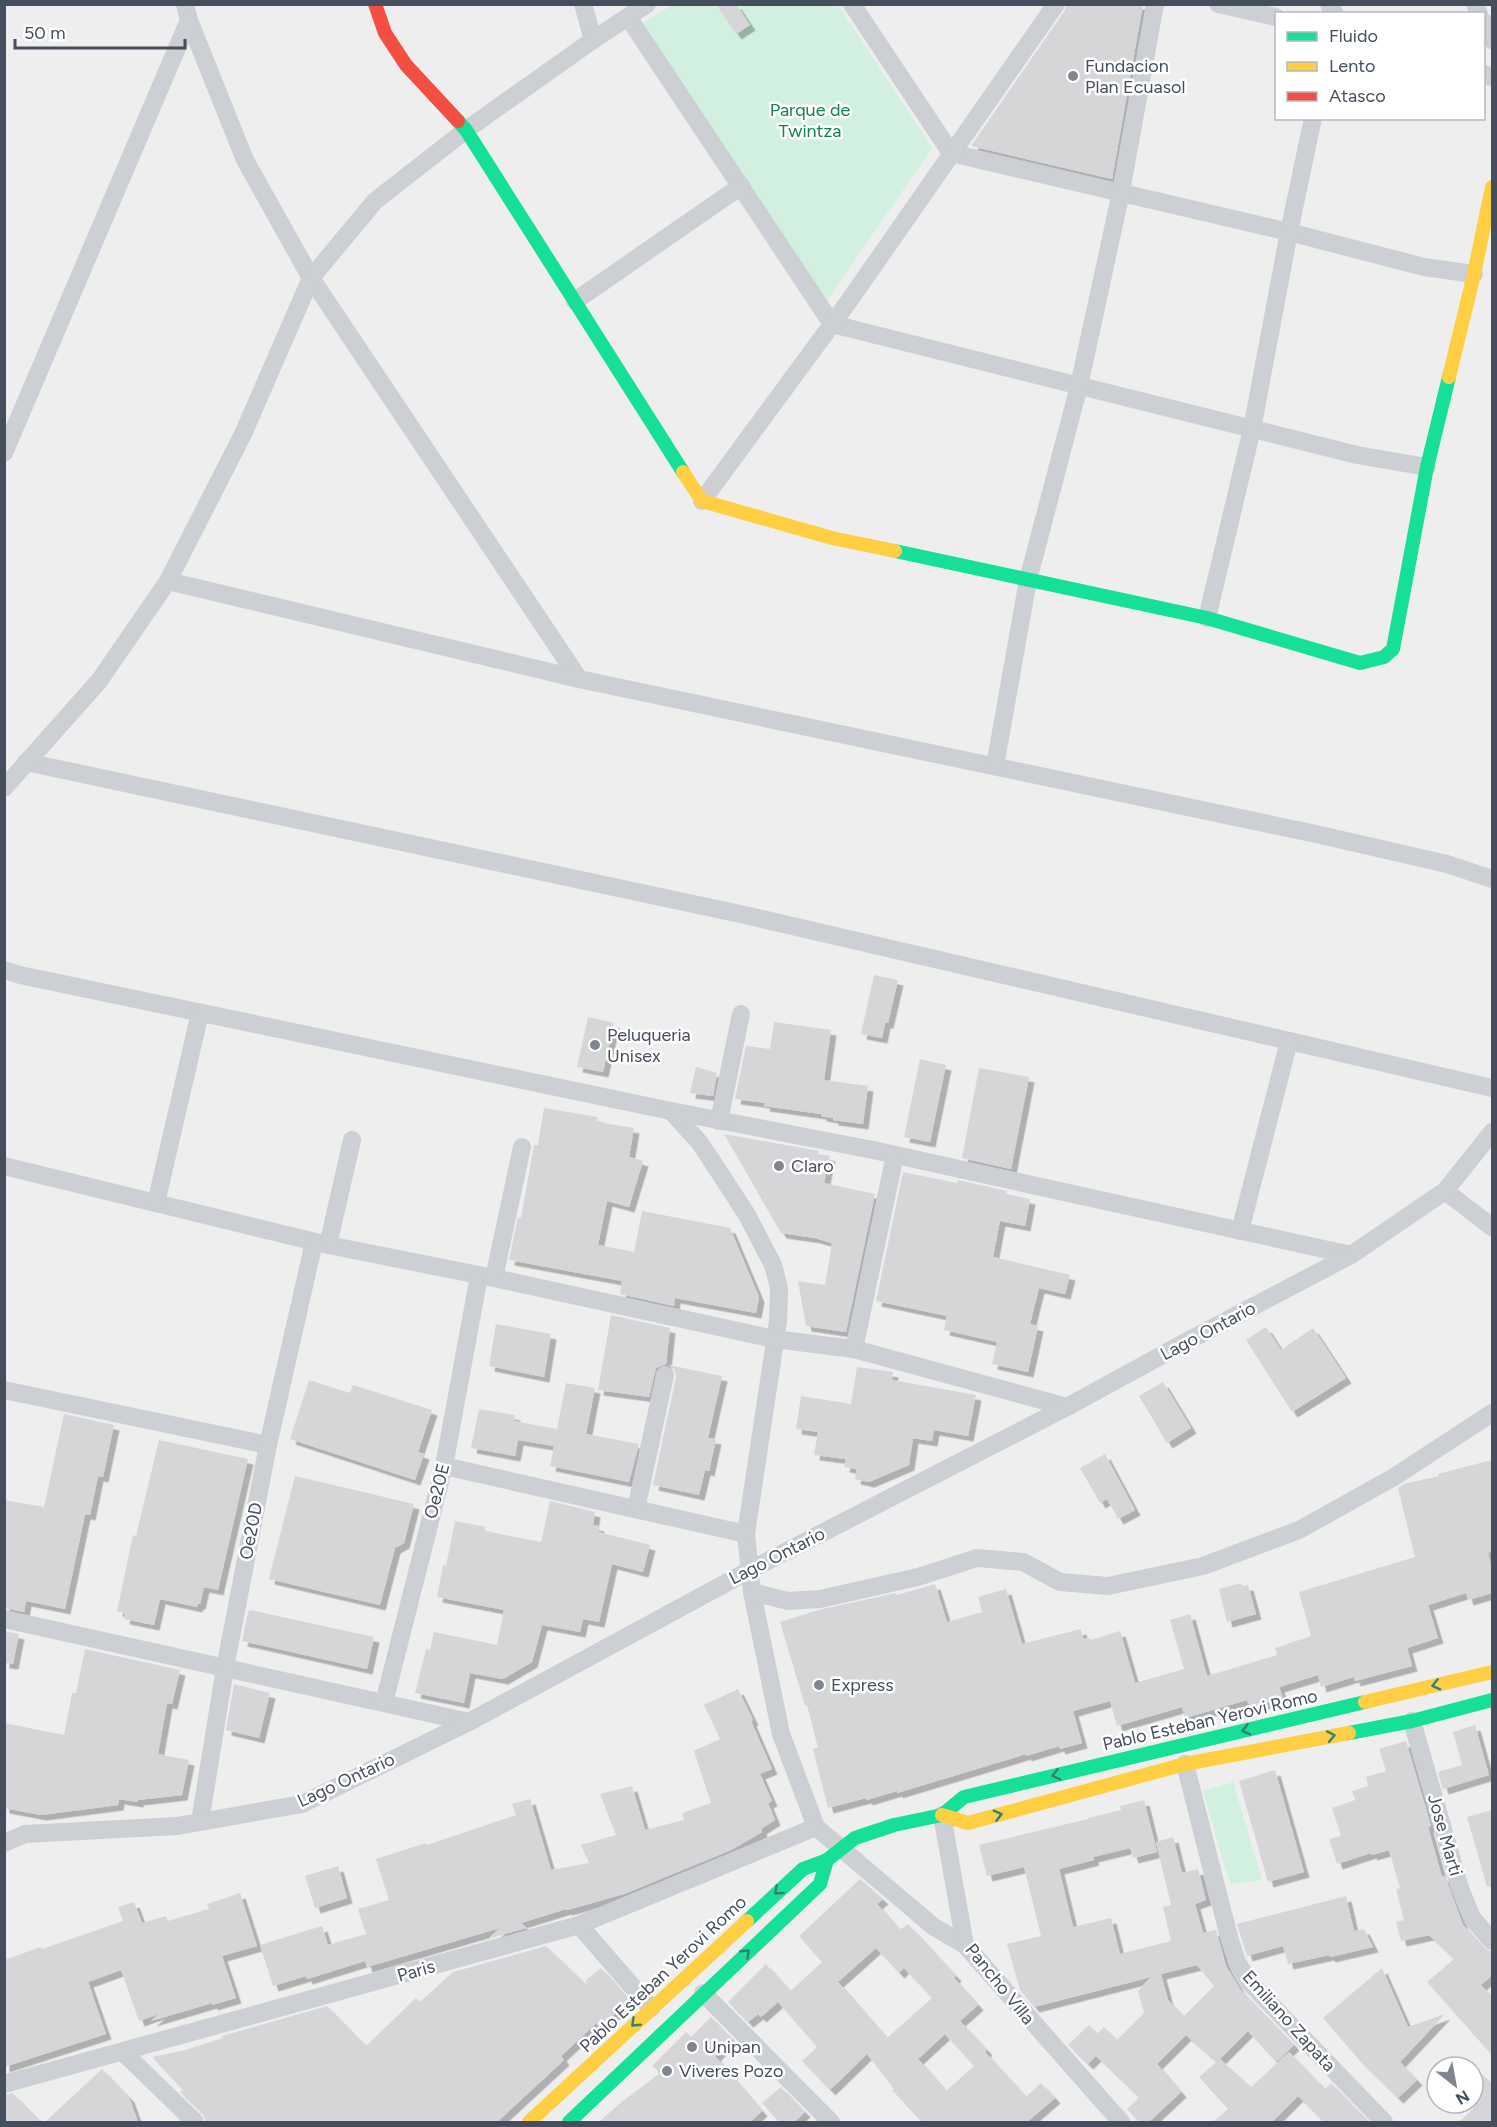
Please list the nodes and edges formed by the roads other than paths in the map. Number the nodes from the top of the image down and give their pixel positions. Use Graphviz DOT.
graph roads {
  1 [pos="375,4"];
  2 [pos="583,4"];
  3 [pos="647,4"];
  4 [pos="852,4"];
  5 [pos="1056,4"];
  6 [pos="1155,4"];
  7 [pos="1218,4"];
  8 [pos="187,12"];
  9 [pos="628,17"];
  10 [pos="1275,17"];
  11 [pos="1485,24"];
  12 [pos="593,40"];
  13 [pos="1492,40"];
  14 [pos="1313,120"];
  15 [pos="466,130"];
  16 [pos="951,153"];
  17 [pos="741,186"];
  18 [pos="1492,187"];
  19 [pos="1121,192"];
  20 [pos="1288,232"];
  21 [pos="1474,274"];
  22 [pos="311,278"];
  23 [pos="574,301"];
  24 [pos="832,324"];
  25 [pos="1079,386"];
  26 [pos="1252,429"];
  27 [pos="4,453"];
  28 [pos="1427,467"];
  29 [pos="702,501"];
  30 [pos="1028,580"];
  31 [pos="168,581"];
  32 [pos="1207,618"];
  33 [pos="579,679"];
  34 [pos="26,762"];
  35 [pos="995,766"];
  36 [pos="4,788"];
  37 [pos="1492,879"];
  38 [pos="4,970"];
  39 [pos="200,1013"];
  40 [pos="741,1014"];
  41 [pos="1289,1041"];
  42 [pos="1492,1088"];
  43 [pos="670,1111"];
  44 [pos="719,1121"];
  45 [pos="1492,1132"];
  46 [pos="352,1140"];
  47 [pos="522,1147"];
  48 [pos="895,1155"];
  49 [pos="4,1166"];
  50 [pos="1445,1191"];
  51 [pos="156,1203"];
  52 [pos="1492,1227"];
  53 [pos="1240,1231"];
  54 [pos="321,1243"];
  55 [pos="1351,1255"];
  56 [pos="487,1277"];
  57 [pos="774,1339"];
  58 [pos="854,1349"];
  59 [pos="665,1375"];
  60 [pos="4,1390"];
  61 [pos="1068,1407"];
  62 [pos="1492,1413"];
  63 [pos="268,1446"];
  64 [pos="444,1466"];
  65 [pos="636,1509"];
  66 [pos="746,1534"];
  67 [pos="750,1570"];
  68 [pos="752,1592"];
  69 [pos="4,1618"];
  70 [pos="225,1668"];
  71 [pos="1492,1672"];
  72 [pos="1492,1700"];
  73 [pos="384,1703"];
  74 [pos="1412,1721"];
  75 [pos="469,1722"];
  76 [pos="1185,1764"];
  77 [pos="942,1815"];
  78 [pos="200,1822"];
  79 [pos="816,1827"];
  80 [pos="4,1829"];
  81 [pos="25,1834"];
  82 [pos="4,1843"];
  83 [pos="833,1854"];
  84 [pos="579,1925"];
  85 [pos="1492,1941"];
  86 [pos="965,1946"];
  87 [pos="703,1993"];
  88 [pos="651,2008"];
  89 [pos="123,2052"];
  90 [pos="4,2084"];
  91 [pos="195,2122"];
  92 [pos="529,2122"];
  93 [pos="569,2122"];
  94 [pos="831,2122"];
  95 [pos="1121,2122"];
  96 [pos="1384,2122"];
  1 -- 15 [label="street"];
  2 -- 12 [label="street"];
  3 -- 9 [label="street"];
  4 -- 16 [label="street"];
  5 -- 16 [label="street"];
  6 -- 19 [label="street"];
  7 -- 10 [label="street"];
  8 -- 22 [label="street"];
  8 -- 27 [label="street"];
  9 -- 12 [label="street"];
  9 -- 17 [label="street"];
  11 -- 13 [label="street"];
  12 -- 15 [label="street"];
  14 -- 20 [label="street"];
  15 -- 22 [label="street"];
  15 -- 23 [label="street"];
  16 -- 19 [label="street"];
  16 -- 24 [label="street"];
  17 -- 23 [label="street"];
  17 -- 24 [label="street"];
  18 -- 21 [label="street"];
  19 -- 20 [label="street"];
  19 -- 25 [label="street"];
  20 -- 21 [label="street"];
  20 -- 26 [label="street"];
  21 -- 28 [label="street"];
  22 -- 31 [label="street"];
  22 -- 33 [label="street"];
  23 -- 29 [label="street"];
  24 -- 25 [label="street"];
  24 -- 29 [label="street"];
  25 -- 26 [label="street"];
  25 -- 30 [label="street"];
  26 -- 28 [label="street"];
  26 -- 32 [label="street"];
  28 -- 32 [label="street"];
  29 -- 30 [label="street"];
  30 -- 32 [label="street"];
  30 -- 35 [label="street"];
  31 -- 33 [label="street"];
  31 -- 34 [label="street"];
  33 -- 35 [label="street"];
  34 -- 36 [label="street"];
  34 -- 41 [label="street"];
  35 -- 37 [label="street"];
  38 -- 39 [label="street"];
  39 -- 43 [label="street"];
  39 -- 51 [label="street"];
  40 -- 44 [label="street"];
  41 -- 42 [label="street"];
  41 -- 53 [label="street"];
  43 -- 44 [label="street"];
  43 -- 57 [label="street"];
  44 -- 48 [label="street"];
  45 -- 50 [label="street, Lago Ontario"];
  46 -- 54 [label="street, Oe20D"];
  47 -- 56 [label="street, Oe20E"];
  48 -- 53 [label="street"];
  48 -- 58 [label="street"];
  49 -- 51 [label="street"];
  50 -- 52 [label="street"];
  50 -- 55 [label="street, Lago Ontario"];
  51 -- 54 [label="street"];
  53 -- 55 [label="street"];
  54 -- 56 [label="street"];
  54 -- 63 [label="street, Oe20D"];
  55 -- 61 [label="street, Lago Ontario"];
  56 -- 57 [label="street"];
  56 -- 64 [label="street, Oe20E"];
  57 -- 58 [label="street"];
  57 -- 66 [label="street"];
  58 -- 61 [label="street"];
  59 -- 65 [label="street"];
  60 -- 63 [label="street"];
  61 -- 67 [label="street, Lago Ontario"];
  62 -- 68 [label="street"];
  63 -- 70 [label="street, Oe20D"];
  64 -- 65 [label="street"];
  64 -- 73 [label="street, Oe20E"];
  65 -- 66 [label="street"];
  66 -- 67 [label="street"];
  67 -- 68 [label="street"];
  67 -- 75 [label="street, Lago Ontario"];
  68 -- 79 [label="street"];
  69 -- 70 [label="street"];
  70 -- 73 [label="street"];
  70 -- 78 [label="street, Oe20D"];
  71 -- 77 [label="street, Pablo Esteban Yerovi Romo, one-way"];
  72 -- 74 [label="street, Pablo Esteban Yerovi Romo"];
  73 -- 75 [label="street"];
  76 -- 74 [label="street, Pablo Esteban Yerovi Romo, one-way"];
  74 -- 85 [label="street, Jose Marti"];
  75 -- 78 [label="street, Lago Ontario"];
  77 -- 76 [label="street, Pablo Esteban Yerovi Romo, one-way"];
  76 -- 96 [label="street, Emiliano Zapata"];
  77 -- 83 [label="street, Pablo Esteban Yerovi Romo"];
  77 -- 86 [label="street, Pancho Villa"];
  78 -- 81 [label="street, Lago Ontario"];
  79 -- 83 [label="street"];
  79 -- 84 [label="street, Paris"];
  80 -- 81 [label="street"];
  81 -- 82 [label="street, Lago Ontario"];
  83 -- 86 [label="street"];
  87 -- 83 [label="street, one-way"];
  83 -- 88 [label="street, Pablo Esteban Yerovi Romo, one-way"];
  84 -- 88 [label="street"];
  84 -- 89 [label="street, Paris"];
  86 -- 95 [label="street, Pancho Villa"];
  87 -- 93 [label="street"];
  87 -- 94 [label="street"];
  88 -- 92 [label="street, Pablo Esteban Yerovi Romo, one-way"];
  89 -- 90 [label="street, Paris"];
  89 -- 91 [label="street"];
}
